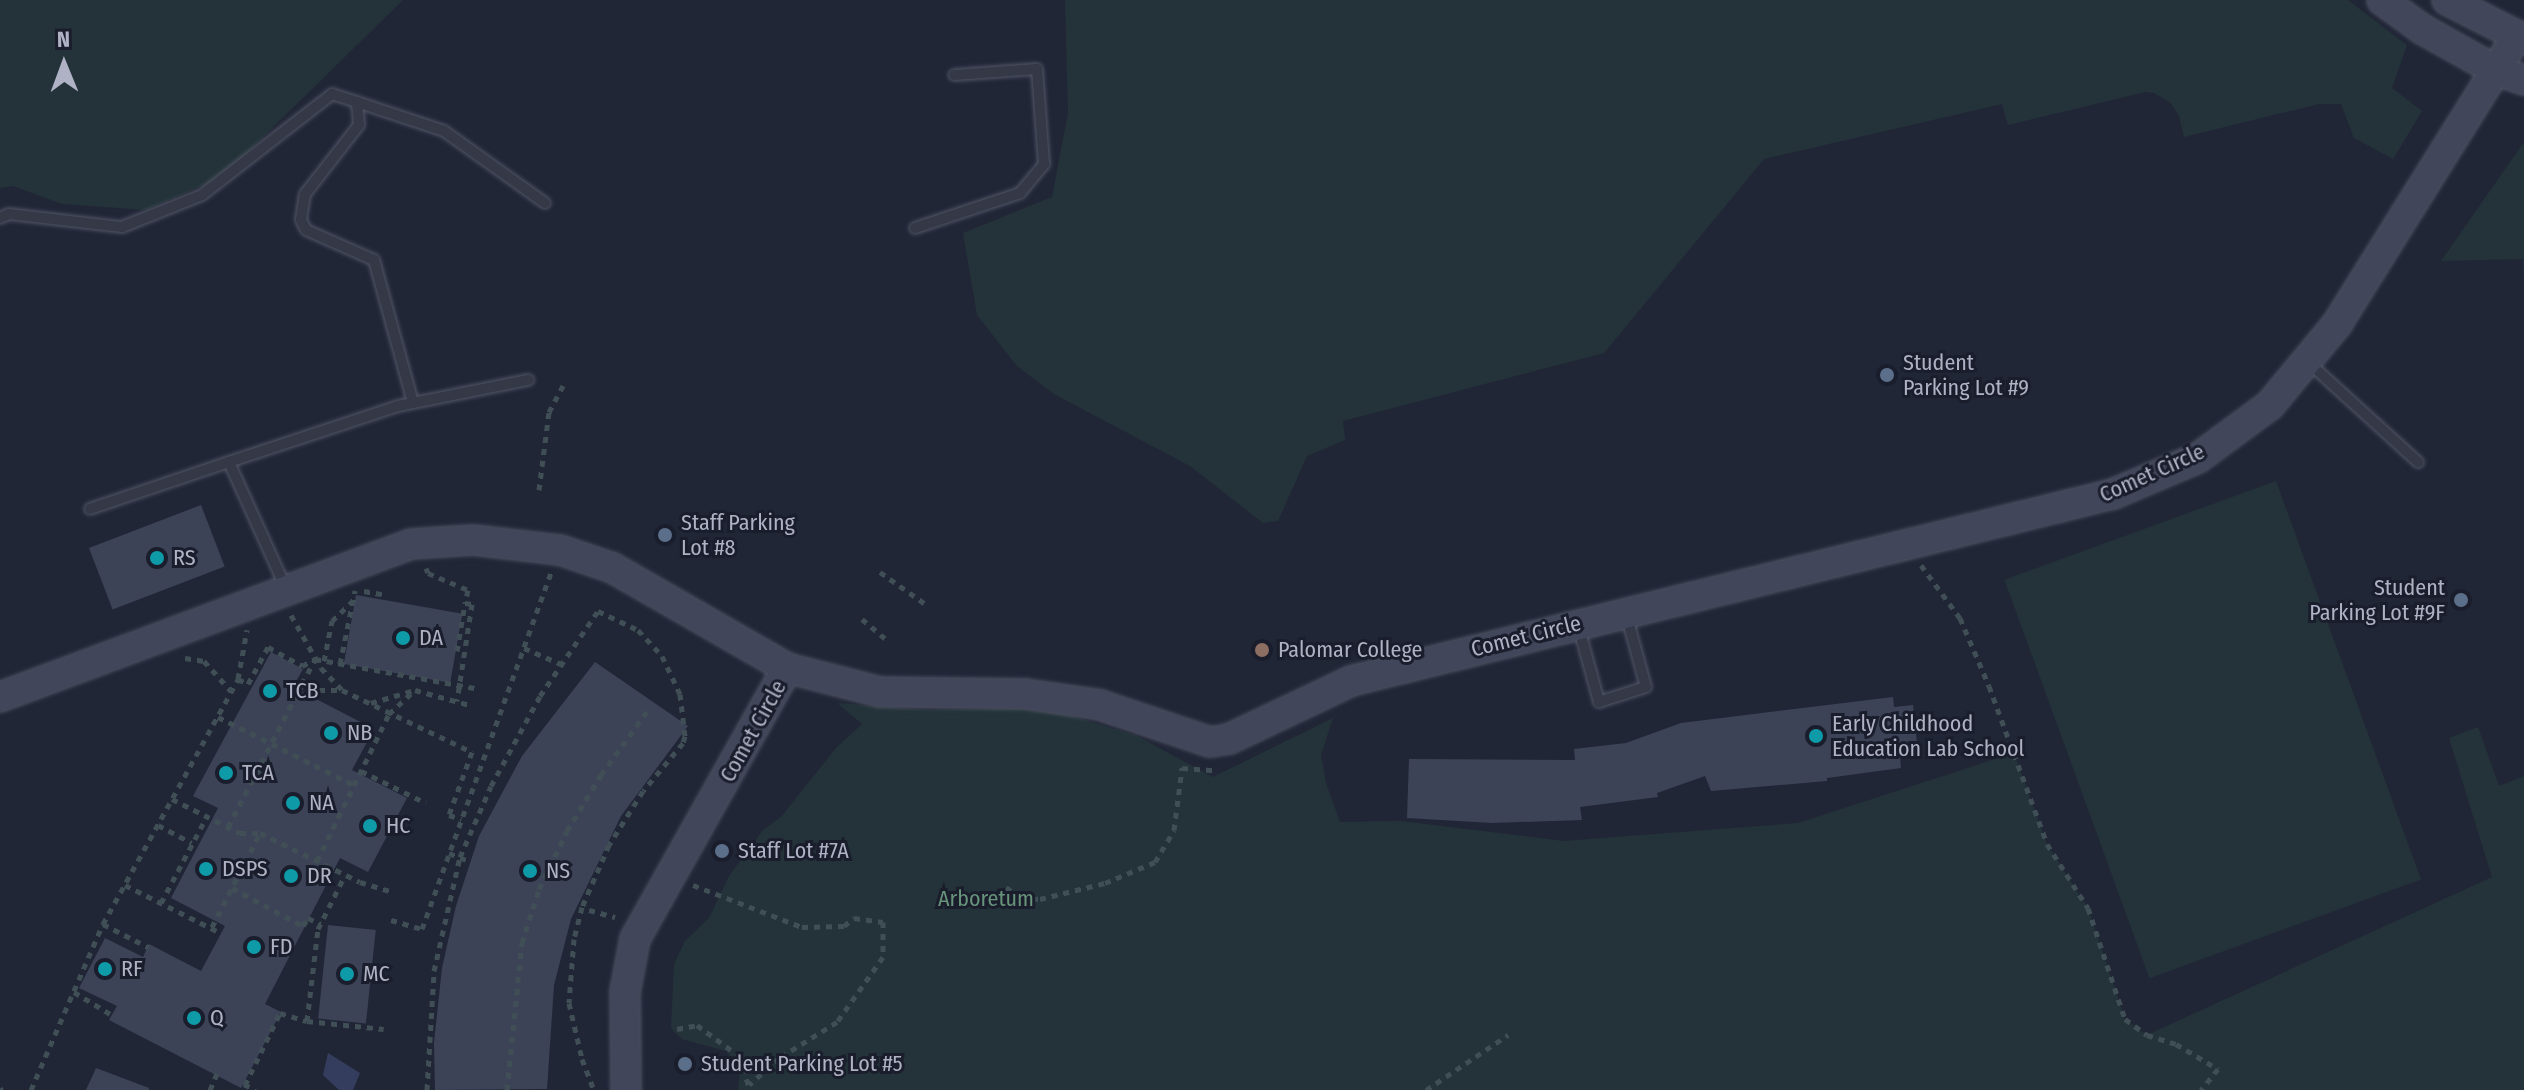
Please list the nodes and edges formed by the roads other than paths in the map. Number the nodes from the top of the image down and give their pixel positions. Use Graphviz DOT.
graph roads {
  1 [pos="2382,0"];
  2 [pos="2447,0"];
  3 [pos="2521,37"];
  4 [pos="2495,70"];
  5 [pos="954,75"];
  6 [pos="2524,80"];
  7 [pos="357,102"];
  8 [pos="545,203"];
  9 [pos="0,218"];
  10 [pos="915,228"];
  11 [pos="2306,361"];
  12 [pos="528,380"];
  13 [pos="413,403"];
  14 [pos="229,462"];
  15 [pos="2418,462"];
  16 [pos="90,509"];
  17 [pos="287,597"];
  18 [pos="1626,612"];
  19 [pos="1578,623"];
  20 [pos="787,668"];
  21 [pos="0,697"];
  22 [pos="626,1090"];
  1 -- 4 [label="street"];
  2 -- 3 [label="street"];
  3 -- 4 [label="street, Comet Circle"];
  4 -- 6 [label="street"];
  4 -- 11 [label="street, Comet Circle"];
  5 -- 10 [label="lane"];
  7 -- 8 [label="lane"];
  7 -- 9 [label="lane"];
  7 -- 13 [label="lane"];
  11 -- 15 [label="lane"];
  11 -- 18 [label="street, Comet Circle"];
  12 -- 13 [label="lane"];
  13 -- 14 [label="lane"];
  14 -- 16 [label="lane"];
  14 -- 17 [label="lane"];
  17 -- 20 [label="street"];
  17 -- 21 [label="street"];
  18 -- 19 [label="street, Comet Circle"];
  18 -- 19 [label="lane"];
  19 -- 20 [label="street, Comet Circle"];
  20 -- 22 [label="street, Comet Circle"];
}
